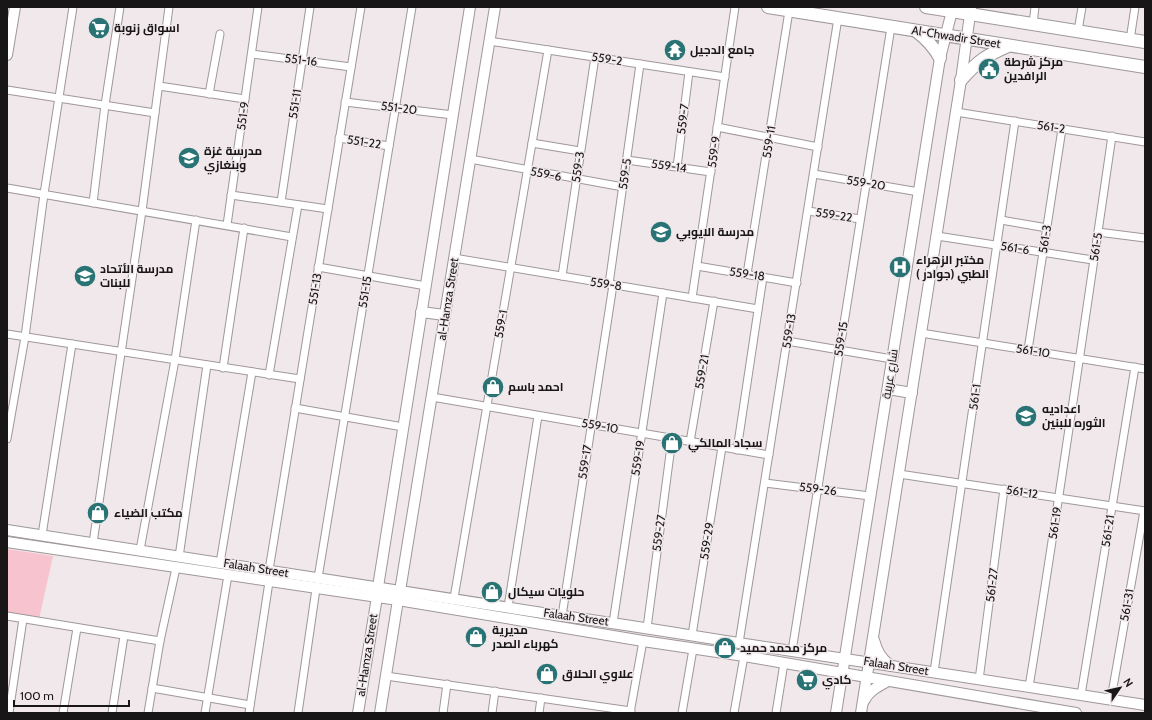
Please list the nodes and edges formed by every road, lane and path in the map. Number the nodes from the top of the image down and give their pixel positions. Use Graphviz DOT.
graph roads {
  1 [pos="15,7"];
  2 [pos="73,7"];
  3 [pos="120,7"];
  4 [pos="169,7"];
  5 [pos="258,7"];
  6 [pos="310,7"];
  7 [pos="361,7"];
  8 [pos="412,7"];
  9 [pos="470,7"];
  10 [pos="495,7"];
  11 [pos="735,7"];
  12 [pos="768,7"];
  13 [pos="926,7"];
  14 [pos="990,7"];
  15 [pos="1035,7"];
  16 [pos="1082,7"];
  17 [pos="1135,7"];
  18 [pos="789,10"];
  19 [pos="953,10"];
  20 [pos="970,10"];
  21 [pos="838,18"];
  22 [pos="1008,20"];
  23 [pos="1033,24"];
  24 [pos="891,27"];
  25 [pos="916,31"];
  26 [pos="1078,31"];
  27 [pos="220,34"];
  28 [pos="947,36"];
  29 [pos="966,38"];
  30 [pos="1130,40"];
  31 [pos="489,41"];
  32 [pos="1145,42"];
  33 [pos="1008,46"];
  34 [pos="548,50"];
  35 [pos="252,54"];
  36 [pos="7,55"];
  37 [pos="595,57"];
  38 [pos="940,58"];
  39 [pos="302,60"];
  40 [pos="640,64"];
  41 [pos="351,67"];
  42 [pos="1145,67"];
  43 [pos="689,72"];
  44 [pos="725,77"];
  45 [pos="961,80"];
  46 [pos="159,86"];
  47 [pos="7,90"];
  48 [pos="209,94"];
  49 [pos="58,98"];
  50 [pos="245,99"];
  51 [pos="345,102"];
  52 [pos="105,105"];
  53 [pos="395,108"];
  54 [pos="956,112"];
  55 [pos="155,114"];
  56 [pos="453,115"];
  57 [pos="1015,121"];
  58 [pos="717,127"];
  59 [pos="1062,129"];
  60 [pos="1112,136"];
  61 [pos="770,137"];
  62 [pos="340,138"];
  63 [pos="532,142"];
  64 [pos="1145,142"];
  65 [pos="389,146"];
  66 [pos="818,147"];
  67 [pos="580,152"];
  68 [pos="470,159"];
  69 [pos="627,160"];
  70 [pos="676,167"];
  71 [pos="527,170"];
  72 [pos="711,172"];
  73 [pos="814,174"];
  74 [pos="576,179"];
  75 [pos="866,182"];
  76 [pos="623,187"];
  77 [pos="7,188"];
  78 [pos="919,192"];
  79 [pos="44,194"];
  80 [pos="231,195"];
  81 [pos="281,202"];
  82 [pos="93,203"];
  83 [pos="298,205"];
  84 [pos="328,209"];
  85 [pos="142,211"];
  86 [pos="808,211"];
  87 [pos="860,219"];
  88 [pos="196,220"];
  89 [pos="1001,220"];
  90 [pos="227,225"];
  91 [pos="244,228"];
  92 [pos="1047,228"];
  93 [pos="1098,232"];
  94 [pos="292,236"];
  95 [pos="937,236"];
  96 [pos="1145,238"];
  97 [pos="997,245"];
  98 [pos="1044,252"];
  99 [pos="454,258"];
  100 [pos="1093,260"];
  101 [pos="697,266"];
  102 [pos="318,267"];
  103 [pos="511,268"];
  104 [pos="747,274"];
  105 [pos="368,276"];
  106 [pos="562,276"];
  107 [pos="763,277"];
  108 [pos="796,283"];
  109 [pos="611,284"];
  110 [pos="426,286"];
  111 [pos="663,293"];
  112 [pos="692,298"];
  113 [pos="714,302"];
  114 [pos="758,309"];
  115 [pos="421,312"];
  116 [pos="445,315"];
  117 [pos="921,333"];
  118 [pos="7,334"];
  119 [pos="25,337"];
  120 [pos="787,341"];
  121 [pos="982,343"];
  122 [pos="72,344"];
  123 [pos="839,350"];
  124 [pos="1028,350"];
  125 [pos="121,352"];
  126 [pos="1080,358"];
  127 [pos="892,359"];
  128 [pos="174,360"];
  129 [pos="207,365"];
  130 [pos="1135,367"];
  131 [pos="223,368"];
  132 [pos="1145,369"];
  133 [pos="252,372"];
  134 [pos="269,374"];
  135 [pos="300,379"];
  136 [pos="888,388"];
  137 [pos="912,393"];
  138 [pos="432,397"];
  139 [pos="487,407"];
  140 [pos="295,408"];
  141 [pos="345,416"];
  142 [pos="538,416"];
  143 [pos="591,425"];
  144 [pos="403,427"];
  145 [pos="642,434"];
  146 [pos="672,439"];
  147 [pos="7,440"];
  148 [pos="690,442"];
  149 [pos="722,447"];
  150 [pos="737,450"];
  151 [pos="769,455"];
  152 [pos="899,474"];
  153 [pos="765,483"];
  154 [pos="962,483"];
  155 [pos="1004,489"];
  156 [pos="817,490"];
  157 [pos="870,496"];
  158 [pos="1059,498"];
  159 [pos="1112,506"];
  160 [pos="1144,511"];
  161 [pos="7,530"];
  162 [pos="42,535"];
  163 [pos="7,542"];
  164 [pos="92,543"];
  165 [pos="140,550"];
  166 [pos="180,557"];
  167 [pos="220,563"];
  168 [pos="176,568"];
  169 [pos="269,570"];
  170 [pos="228,576"];
  171 [pos="318,578"];
  172 [pos="269,582"];
  173 [pos="316,589"];
  174 [pos="377,592"];
  175 [pos="399,595"];
  176 [pos="454,598"];
  177 [pos="508,607"];
  178 [pos="7,616"];
  179 [pos="562,616"];
  180 [pos="23,619"];
  181 [pos="613,623"];
  182 [pos="77,628"];
  183 [pos="647,628"];
  184 [pos="849,634"];
  185 [pos="692,635"];
  186 [pos="124,636"];
  187 [pos="873,636"];
  188 [pos="643,641"];
  189 [pos="160,642"];
  190 [pos="739,643"];
  191 [pos="693,649"];
  192 [pos="792,651"];
  193 [pos="822,655"];
  194 [pos="744,656"];
  195 [pos="845,658"];
  196 [pos="869,662"];
  197 [pos="784,663"];
  198 [pos="891,666"];
  199 [pos="824,670"];
  200 [pos="934,672"];
  201 [pos="842,673"];
  202 [pos="386,676"];
  203 [pos="867,677"];
  204 [pos="979,680"];
  205 [pos="888,681"];
  206 [pos="447,684"];
  207 [pos="1029,687"];
  208 [pos="152,688"];
  209 [pos="495,691"];
  210 [pos="1081,695"];
  211 [pos="838,697"];
  212 [pos="208,698"];
  213 [pos="542,698"];
  214 [pos="1111,699"];
  215 [pos="250,705"];
  216 [pos="592,705"];
  217 [pos="1145,705"];
  218 [pos="862,710"];
  219 [pos="631,712"];
  220 [pos="9,713"];
  221 [pos="63,713"];
  222 [pos="112,713"];
  223 [pos="148,713"];
  224 [pos="205,713"];
  225 [pos="249,713"];
  226 [pos="298,713"];
  227 [pos="358,713"];
  228 [pos="380,713"];
  229 [pos="442,713"];
  230 [pos="492,713"];
  231 [pos="539,713"];
  232 [pos="590,713"];
  233 [pos="682,713"];
  234 [pos="734,713"];
  235 [pos="776,713"];
  236 [pos="836,713"];
  237 [pos="1076,713"];
  1 -- 36 [label="main road"];
  2 -- 49 [label="street"];
  3 -- 52 [label="street"];
  4 -- 46 [label="street"];
  5 -- 35 [label="street, 551-9"];
  6 -- 39 [label="street, 551-11"];
  7 -- 41 [label="street, 551-13"];
  8 -- 53 [label="street, 551-15"];
  9 -- 56 [label="main road, al-Hamza Street"];
  10 -- 31 [label="main road, al-Hamza Street"];
  11 -- 44 [label="street, 559-9"];
  12 -- 18 [label="main road, Al-Chwadir Street"];
  13 -- 19 [label="main road, Al-Chwadir Street"];
  14 -- 22 [label="main road"];
  15 -- 23 [label="street"];
  16 -- 26 [label="street"];
  17 -- 30 [label="street"];
  18 -- 21 [label="main road, Al-Chwadir Street"];
  18 -- 61 [label="street, 559-11"];
  19 -- 20 [label="main road, Al-Chwadir Street"];
  19 -- 28 [label="main road, شارع عربية"];
  20 -- 22 [label="main road, Al-Chwadir Street"];
  20 -- 29 [label="main road, شارع عربية"];
  21 -- 24 [label="main road, Al-Chwadir Street"];
  21 -- 66 [label="street, 559-13"];
  22 -- 23 [label="main road, Al-Chwadir Street"];
  23 -- 26 [label="main road, Al-Chwadir Street"];
  24 -- 25 [label="main road, Al-Chwadir Street"];
  24 -- 75 [label="street, 559-15"];
  25 -- 28 [label="main road, Al-Chwadir Street"];
  25 -- 38 [label="main road"];
  26 -- 30 [label="main road, Al-Chwadir Street"];
  27 -- 48 [label="street"];
  28 -- 29 [label="main road, Al-Chwadir Street"];
  28 -- 38 [label="main road, شارع عربية"];
  29 -- 33 [label="main road, Al-Chwadir Street"];
  29 -- 45 [label="main road, شارع عربية"];
  30 -- 32 [label="main road, Al-Chwadir Street"];
  31 -- 34 [label="street, 559-2"];
  31 -- 68 [label="main road, al-Hamza Street"];
  33 -- 42 [label="main road, Al-Chwadir Street"];
  33 -- 45 [label="main road"];
  34 -- 37 [label="street, 559-2"];
  34 -- 63 [label="street, 559-1"];
  35 -- 39 [label="street, 551-16"];
  35 -- 50 [label="street, 551-9"];
  37 -- 40 [label="street, 559-2"];
  37 -- 67 [label="street, 559-3"];
  38 -- 78 [label="main road, شارع عربية"];
  39 -- 41 [label="street, 551-16"];
  39 -- 81 [label="street, 551-11"];
  40 -- 43 [label="street, 559-2"];
  40 -- 69 [label="street, 559-5"];
  41 -- 51 [label="street, 551-13"];
  43 -- 44 [label="street, 559-2"];
  43 -- 70 [label="street, 559-7"];
  44 -- 58 [label="street, 559-9"];
  45 -- 54 [label="main road, شارع عربية"];
  46 -- 48 [label="street"];
  46 -- 55 [label="street"];
  47 -- 49 [label="street"];
  48 -- 50 [label="street"];
  49 -- 52 [label="street"];
  49 -- 79 [label="street"];
  50 -- 80 [label="street, 551-9"];
  51 -- 53 [label="street, 551-20"];
  51 -- 62 [label="street, 551-13"];
  52 -- 55 [label="street"];
  52 -- 82 [label="street"];
  53 -- 56 [label="street, 551-20"];
  53 -- 65 [label="street, 551-15"];
  54 -- 57 [label="street, 561-2"];
  54 -- 95 [label="main road, شارع عربية"];
  55 -- 85 [label="street"];
  56 -- 110 [label="main road, al-Hamza Street"];
  57 -- 59 [label="street, 561-2"];
  57 -- 89 [label="street, 561-1"];
  58 -- 61 [label="street"];
  58 -- 72 [label="street, 559-9"];
  59 -- 60 [label="street, 561-2"];
  59 -- 92 [label="street, 561-3"];
  60 -- 64 [label="street, 561-2"];
  60 -- 93 [label="street, 561-5"];
  61 -- 66 [label="street"];
  61 -- 104 [label="street, 559-11"];
  62 -- 65 [label="street, 551-22"];
  62 -- 84 [label="street, 551-13"];
  63 -- 67 [label="street"];
  63 -- 71 [label="street, 559-1"];
  65 -- 105 [label="street, 551-15"];
  66 -- 73 [label="street, 559-13"];
  67 -- 74 [label="street, 559-3"];
  68 -- 71 [label="street, 559-6"];
  68 -- 99 [label="main road, al-Hamza Street"];
  69 -- 70 [label="street, 559-14"];
  69 -- 76 [label="street, 559-5"];
  70 -- 72 [label="street, 559-14"];
  71 -- 74 [label="street, 559-6"];
  71 -- 103 [label="street, 559-1"];
  72 -- 101 [label="street, 559-9"];
  73 -- 75 [label="street, 559-20"];
  73 -- 86 [label="street, 559-13"];
  74 -- 76 [label="street, 559-6"];
  74 -- 106 [label="street, 559-3"];
  75 -- 78 [label="street, 559-20"];
  75 -- 87 [label="street, 559-15"];
  76 -- 109 [label="street, 559-5"];
  77 -- 79 [label="street"];
  78 -- 127 [label="main road, شارع عربية"];
  79 -- 82 [label="street"];
  79 -- 119 [label="street"];
  80 -- 81 [label="street"];
  80 -- 90 [label="street, 551-9"];
  81 -- 83 [label="street"];
  82 -- 85 [label="street"];
  83 -- 84 [label="street"];
  83 -- 94 [label="street"];
  84 -- 102 [label="street, 551-13"];
  85 -- 88 [label="street"];
  85 -- 125 [label="street"];
  86 -- 87 [label="street, 559-22"];
  86 -- 108 [label="street, 559-13"];
  87 -- 123 [label="street, 559-15"];
  88 -- 90 [label="street"];
  88 -- 128 [label="street"];
  89 -- 92 [label="street"];
  89 -- 97 [label="street, 561-1"];
  90 -- 91 [label="street"];
  91 -- 94 [label="street"];
  91 -- 131 [label="street"];
  92 -- 98 [label="street, 561-3"];
  93 -- 96 [label="street"];
  93 -- 100 [label="street, 561-5"];
  94 -- 134 [label="street"];
  95 -- 97 [label="street, 561-6"];
  95 -- 117 [label="main road, شارع عربية"];
  97 -- 98 [label="street, 561-6"];
  97 -- 121 [label="street, 561-1"];
  98 -- 100 [label="street, 561-6"];
  98 -- 124 [label="street, 561-3"];
  99 -- 103 [label="street, 559-8"];
  99 -- 116 [label="main road, al-Hamza Street"];
  100 -- 126 [label="street, 561-5"];
  101 -- 104 [label="street, 559-18"];
  101 -- 112 [label="street, 559-9"];
  102 -- 105 [label="street"];
  102 -- 135 [label="street, 551-13"];
  103 -- 106 [label="street, 559-8"];
  103 -- 139 [label="street, 559-1"];
  104 -- 107 [label="street, 559-18"];
  105 -- 110 [label="street"];
  105 -- 141 [label="street, 551-15"];
  106 -- 109 [label="street, 559-8"];
  107 -- 108 [label="street, 559-18"];
  107 -- 114 [label="street"];
  108 -- 120 [label="street, 559-13"];
  109 -- 111 [label="street, 559-8"];
  109 -- 143 [label="street, 559-17"];
  110 -- 115 [label="main road, al-Hamza Street"];
  111 -- 112 [label="street, 559-8"];
  111 -- 145 [label="street, 559-19"];
  112 -- 113 [label="street, 559-8"];
  113 -- 114 [label="street, 559-8"];
  113 -- 148 [label="street, 559-21"];
  114 -- 150 [label="street"];
  115 -- 116 [label="main road"];
  115 -- 144 [label="main road, al-Hamza Street"];
  116 -- 138 [label="main road, al-Hamza Street"];
  117 -- 121 [label="street, 561-10"];
  117 -- 137 [label="main road, شارع عربية"];
  118 -- 119 [label="street"];
  119 -- 122 [label="street"];
  119 -- 147 [label="street"];
  120 -- 123 [label="street"];
  120 -- 151 [label="street, 559-13"];
  121 -- 124 [label="street, 561-10"];
  121 -- 154 [label="street, 561-1"];
  122 -- 125 [label="street"];
  122 -- 162 [label="street"];
  123 -- 127 [label="street"];
  123 -- 156 [label="street, 559-15"];
  124 -- 126 [label="street, 561-10"];
  125 -- 128 [label="street"];
  125 -- 164 [label="street"];
  126 -- 130 [label="street, 561-10"];
  126 -- 158 [label="street, 561-19"];
  127 -- 136 [label="main road, شارع عربية"];
  128 -- 129 [label="street"];
  128 -- 165 [label="street"];
  129 -- 131 [label="street"];
  129 -- 166 [label="street"];
  130 -- 132 [label="street, 561-10"];
  130 -- 159 [label="street, 561-21"];
  131 -- 133 [label="street"];
  133 -- 134 [label="street"];
  133 -- 167 [label="street"];
  134 -- 135 [label="street"];
  135 -- 140 [label="street, 551-13"];
  136 -- 137 [label="main road"];
  136 -- 157 [label="main road, شارع عربية"];
  137 -- 152 [label="main road, شارع عربية"];
  138 -- 139 [label="street, 559-10"];
  138 -- 175 [label="main road, al-Hamza Street"];
  139 -- 142 [label="street, 559-10"];
  139 -- 176 [label="street, 559-1"];
  140 -- 141 [label="street"];
  140 -- 169 [label="street, 551-13"];
  141 -- 144 [label="street"];
  141 -- 171 [label="street, 551-15"];
  142 -- 143 [label="street, 559-10"];
  142 -- 177 [label="street"];
  143 -- 145 [label="street, 559-10"];
  143 -- 179 [label="street, 559-17"];
  144 -- 174 [label="main road, al-Hamza Street"];
  145 -- 146 [label="street, 559-10"];
  145 -- 181 [label="street, 559-19"];
  146 -- 148 [label="street, 559-10"];
  146 -- 183 [label="street, 559-27"];
  148 -- 149 [label="street, 559-10"];
  149 -- 150 [label="street, 559-10"];
  149 -- 185 [label="street, 559-29"];
  150 -- 151 [label="street, 559-10"];
  151 -- 153 [label="street, 559-13"];
  152 -- 154 [label="street, 561-12"];
  152 -- 187 [label="main road, شارع عربية"];
  153 -- 156 [label="street, 559-26"];
  153 -- 190 [label="street, 559-13"];
  154 -- 155 [label="street, 561-12"];
  154 -- 200 [label="street, 561-1"];
  155 -- 158 [label="street, 561-12"];
  155 -- 204 [label="street, 561-27"];
  156 -- 157 [label="street, 559-26"];
  156 -- 192 [label="street, 559-15"];
  157 -- 184 [label="main road, شارع عربية"];
  158 -- 159 [label="street, 561-12"];
  158 -- 207 [label="street, 561-19"];
  159 -- 160 [label="street, 561-12"];
  159 -- 210 [label="street, 561-21"];
  160 -- 214 [label="street, 561-31"];
  161 -- 162 [label="main road, Falaah Street"];
  162 -- 164 [label="main road, Falaah Street"];
  163 -- 168 [label="main road, Falaah Street"];
  164 -- 165 [label="main road, Falaah Street"];
  165 -- 166 [label="main road, Falaah Street"];
  166 -- 167 [label="main road, Falaah Street"];
  167 -- 169 [label="main road, Falaah Street"];
  168 -- 170 [label="main road, Falaah Street"];
  168 -- 189 [label="street"];
  169 -- 171 [label="main road, Falaah Street"];
  170 -- 172 [label="main road, Falaah Street"];
  170 -- 212 [label="street"];
  171 -- 174 [label="main road, Falaah Street"];
  172 -- 173 [label="main road, Falaah Street"];
  172 -- 215 [label="street"];
  173 -- 174 [label="main road, Falaah Street"];
  173 -- 226 [label="street"];
  174 -- 175 [label="main road, Falaah Street"];
  174 -- 227 [label="main road, al-Hamza Street"];
  175 -- 176 [label="main road, Falaah Street"];
  175 -- 188 [label="main road, Falaah Street"];
  175 -- 202 [label="main road, al-Hamza Street"];
  176 -- 177 [label="main road, Falaah Street"];
  177 -- 179 [label="main road, Falaah Street"];
  178 -- 180 [label="street"];
  179 -- 181 [label="main road, Falaah Street"];
  180 -- 182 [label="street"];
  180 -- 220 [label="street"];
  181 -- 183 [label="main road, Falaah Street"];
  182 -- 186 [label="street"];
  182 -- 221 [label="street"];
  183 -- 185 [label="main road, Falaah Street"];
  184 -- 193 [label="main road"];
  184 -- 195 [label="main road, شارع عربية"];
  185 -- 190 [label="main road, Falaah Street"];
  186 -- 189 [label="street"];
  186 -- 222 [label="street"];
  187 -- 196 [label="main road, شارع عربية"];
  187 -- 198 [label="main road"];
  188 -- 191 [label="main road, Falaah Street"];
  188 -- 219 [label="street"];
  189 -- 208 [label="street"];
  190 -- 192 [label="main road, Falaah Street"];
  191 -- 194 [label="main road, Falaah Street"];
  191 -- 233 [label="street"];
  192 -- 193 [label="main road, Falaah Street"];
  193 -- 195 [label="main road, Falaah Street"];
  194 -- 197 [label="main road, Falaah Street"];
  194 -- 234 [label="street"];
  195 -- 196 [label="main road, Falaah Street"];
  195 -- 201 [label="main road, شارع عربية"];
  196 -- 198 [label="main road, Falaah Street"];
  196 -- 203 [label="main road, شارع عربية"];
  197 -- 199 [label="main road, Falaah Street"];
  197 -- 235 [label="street"];
  198 -- 200 [label="main road, Falaah Street"];
  199 -- 201 [label="main road, Falaah Street"];
  199 -- 211 [label="main road"];
  200 -- 204 [label="main road, Falaah Street"];
  201 -- 203 [label="main road, Falaah Street"];
  201 -- 211 [label="main road, شارع عربية"];
  202 -- 206 [label="street"];
  202 -- 228 [label="main road, al-Hamza Street"];
  203 -- 205 [label="main road, Falaah Street"];
  203 -- 218 [label="main road, شارع عربية"];
  204 -- 207 [label="main road, Falaah Street"];
  205 -- 218 [label="main road"];
  205 -- 237 [label="main road, Falaah Street"];
  206 -- 209 [label="street"];
  206 -- 229 [label="street"];
  207 -- 210 [label="main road, Falaah Street"];
  208 -- 212 [label="street"];
  208 -- 223 [label="street"];
  209 -- 213 [label="street"];
  209 -- 230 [label="street"];
  210 -- 214 [label="main road, Falaah Street"];
  211 -- 236 [label="main road, شارع عربية"];
  212 -- 215 [label="street"];
  212 -- 224 [label="street"];
  213 -- 216 [label="street"];
  213 -- 231 [label="street"];
  214 -- 217 [label="main road, Falaah Street"];
  215 -- 225 [label="street"];
  216 -- 219 [label="street"];
  216 -- 232 [label="street"];
}
